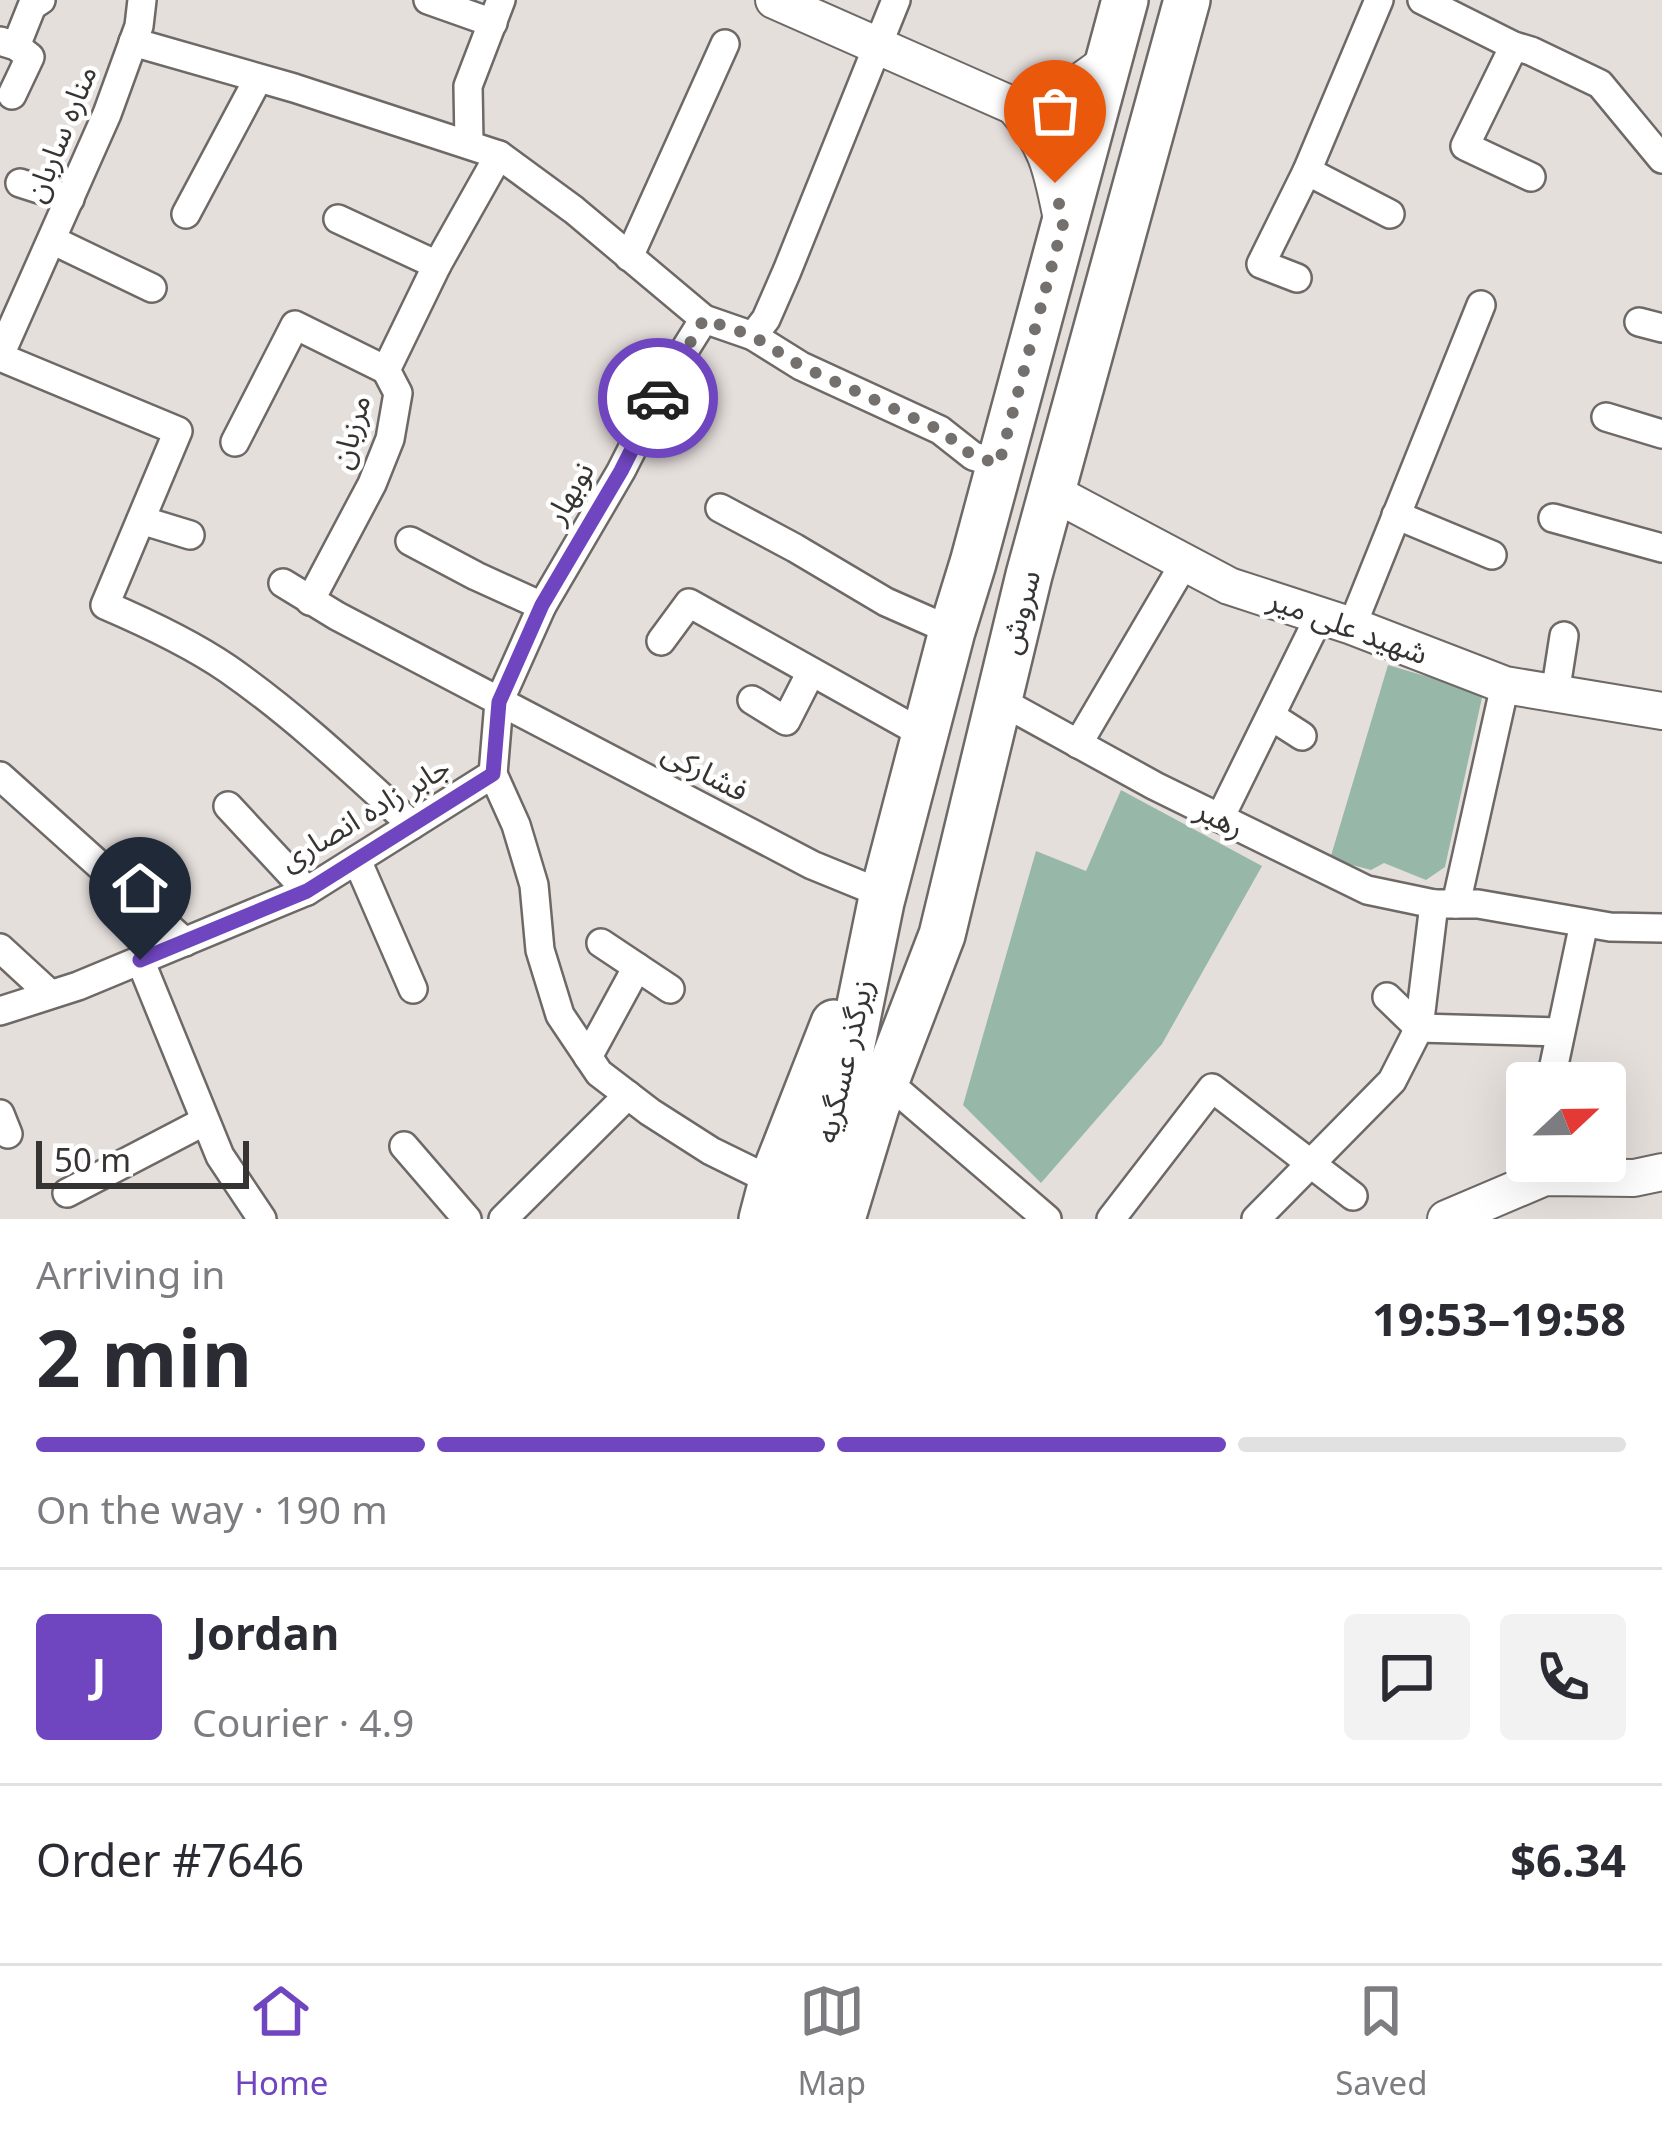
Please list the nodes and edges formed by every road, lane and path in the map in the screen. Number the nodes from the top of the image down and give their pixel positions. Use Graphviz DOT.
graph roads {
  1 [pos="41,0"];
  2 [pos="142,0"];
  3 [pos="428,0"];
  4 [pos="774,0"];
  5 [pos="896,0"];
  6 [pos="1125,0"];
  7 [pos="1187,0"];
  8 [pos="1379,0"];
  9 [pos="1422,0"];
  10 [pos="497,11"];
  11 [pos="133,42"];
  12 [pos="8,44"];
  13 [pos="725,44"];
  14 [pos="877,45"];
  15 [pos="1514,46"];
  16 [pos="1108,62"];
  17 [pos="258,79"];
  18 [pos="12,95"];
  19 [pos="1013,106"];
  20 [pos="469,143"];
  21 [pos="499,154"];
  22 [pos="1662,159"];
  23 [pos="1307,171"];
  24 [pos="1531,177"];
  25 [pos="20,183"];
  26 [pos="70,199"];
  27 [pos="186,214"];
  28 [pos="1390,214"];
  29 [pos="338,219"];
  30 [pos="1063,224"];
  31 [pos="52,241"];
  32 [pos="629,257"];
  33 [pos="437,265"];
  34 [pos="1298,278"];
  35 [pos="0,283"];
  36 [pos="152,288"];
  37 [pos="27,293"];
  38 [pos="1481,304"];
  39 [pos="704,319"];
  40 [pos="753,336"];
  41 [pos="0,356"];
  42 [pos="386,370"];
  43 [pos="1606,417"];
  44 [pos="1662,434"];
  45 [pos="235,442"];
  46 [pos="999,464"];
  47 [pos="1052,492"];
  48 [pos="720,508"];
  49 [pos="1396,515"];
  50 [pos="1553,518"];
  51 [pos="141,520"];
  52 [pos="190,536"];
  53 [pos="410,541"];
  54 [pos="1662,548"];
  55 [pos="1492,555"];
  56 [pos="1185,562"];
  57 [pos="283,583"];
  58 [pos="310,601"];
  59 [pos="542,605"];
  60 [pos="1336,620"];
  61 [pos="952,631"];
  62 [pos="1564,636"];
  63 [pos="661,640"];
  64 [pos="811,672"];
  65 [pos="1504,686"];
  66 [pos="1555,694"];
  67 [pos="997,699"];
  68 [pos="752,700"];
  69 [pos="499,702"];
  70 [pos="1662,711"];
  71 [pos="1260,717"];
  72 [pos="925,735"];
  73 [pos="1302,736"];
  74 [pos="1078,744"];
  75 [pos="493,774"];
  76 [pos="0,776"];
  77 [pos="229,806"];
  78 [pos="1220,818"];
  79 [pos="412,825"];
  80 [pos="357,860"];
  81 [pos="307,891"];
  82 [pos="882,898"];
  83 [pos="1445,904"];
  84 [pos="1584,922"];
  85 [pos="1662,928"];
  86 [pos="942,935"];
  87 [pos="185,942"];
  88 [pos="601,943"];
  89 [pos="0,948"];
  90 [pos="140,960"];
  91 [pos="637,967"];
  92 [pos="413,989"];
  93 [pos="670,989"];
  94 [pos="50,994"];
  95 [pos="1387,997"];
  96 [pos="0,1011"];
  97 [pos="1419,1028"];
  98 [pos="1560,1032"];
  99 [pos="588,1057"];
  100 [pos="1555,1062"];
  101 [pos="899,1092"];
  102 [pos="628,1095"];
  103 [pos="205,1121"];
  104 [pos="404,1146"];
  105 [pos="1310,1164"];
  106 [pos="1662,1172"];
  107 [pos="1626,1177"];
  108 [pos="1533,1182"];
  109 [pos="67,1193"];
  110 [pos="1353,1196"];
  111 [pos="767,1200"];
  112 [pos="262,1219"];
  113 [pos="467,1219"];
  114 [pos="503,1219"];
  115 [pos="804,1219"];
  116 [pos="842,1219"];
  117 [pos="865,1219"];
  118 [pos="1047,1219"];
  119 [pos="1112,1219"];
  120 [pos="1256,1219"];
  121 [pos="1446,1219"];
  1 -- 12 [label="street"];
  2 -- 11 [label="street, مناره ساربان"];
  3 -- 10 [label="street"];
  4 -- 14 [label="street"];
  5 -- 14 [label="street"];
  6 -- 16 [label="main road, سروش"];
  7 -- 47 [label="main road, سروش"];
  8 -- 23 [label="street"];
  9 -- 15 [label="street"];
  10 -- 20 [label="street"];
  11 -- 17 [label="street"];
  11 -- 26 [label="street, مناره ساربان"];
  12 -- 18 [label="street"];
  13 -- 32 [label="street"];
  14 -- 19 [label="street"];
  14 -- 40 [label="street"];
  15 -- 22 [label="street"];
  15 -- 24 [label="street"];
  16 -- 19 [label="street"];
  16 -- 30 [label="main road, سروش"];
  17 -- 20 [label="street"];
  17 -- 27 [label="street"];
  19 -- 30 [label="street"];
  20 -- 21 [label="street"];
  21 -- 32 [label="street"];
  21 -- 33 [label="street, مرزبان"];
  23 -- 28 [label="street"];
  23 -- 34 [label="street"];
  25 -- 26 [label="street"];
  26 -- 31 [label="street, مناره ساربان"];
  29 -- 33 [label="street"];
  30 -- 46 [label="main road, سروش"];
  31 -- 36 [label="street"];
  31 -- 37 [label="street, مناره ساربان"];
  32 -- 39 [label="street"];
  33 -- 42 [label="street, مرزبان"];
  35 -- 37 [label="street"];
  37 -- 41 [label="street, مناره ساربان"];
  38 -- 49 [label="street"];
  39 -- 40 [label="street"];
  39 -- 59 [label="street, نوبهار"];
  40 -- 46 [label="street"];
  41 -- 51 [label="street"];
  42 -- 45 [label="street"];
  42 -- 58 [label="street, مرزبان"];
  43 -- 44 [label="street"];
  46 -- 61 [label="main road, سروش"];
  47 -- 56 [label="street, شهید علی میر"];
  47 -- 67 [label="main road, سروش"];
  48 -- 61 [label="street"];
  49 -- 55 [label="street"];
  49 -- 60 [label="street"];
  50 -- 54 [label="street"];
  51 -- 52 [label="street"];
  51 -- 79 [label="street"];
  53 -- 59 [label="street"];
  56 -- 60 [label="street, شهید علی میر"];
  56 -- 74 [label="street"];
  57 -- 58 [label="street, فشارکی"];
  58 -- 69 [label="street, فشارکی"];
  59 -- 69 [label="street, نوبهار"];
  60 -- 65 [label="street, شهید علی میر"];
  60 -- 71 [label="street"];
  61 -- 72 [label="main road, سروش"];
  62 -- 66 [label="street"];
  63 -- 64 [label="street"];
  64 -- 68 [label="street"];
  64 -- 72 [label="street"];
  65 -- 66 [label="street, شهید علی میر"];
  65 -- 83 [label="street"];
  66 -- 70 [label="street, شهید علی میر"];
  67 -- 74 [label="street, رهبر"];
  67 -- 86 [label="main road, سروش"];
  69 -- 75 [label="street, جابر زاده انصاری"];
  69 -- 82 [label="street, فشارکی"];
  71 -- 73 [label="street"];
  71 -- 78 [label="street"];
  72 -- 82 [label="main road, سروش"];
  74 -- 78 [label="street, رهبر"];
  75 -- 79 [label="street, جابر زاده انصاری"];
  75 -- 99 [label="street"];
  76 -- 87 [label="street"];
  77 -- 81 [label="street"];
  78 -- 83 [label="street, رهبر"];
  79 -- 80 [label="street, جابر زاده انصاری"];
  80 -- 81 [label="street, جابر زاده انصاری"];
  80 -- 92 [label="street"];
  81 -- 87 [label="street, جابر زاده انصاری"];
  82 -- 111 [label="main road"];
  82 -- 115 [label="main road, زیرگذر عسگریه"];
  83 -- 84 [label="street, رهبر"];
  83 -- 97 [label="street"];
  84 -- 85 [label="street, رهبر"];
  84 -- 98 [label="street"];
  86 -- 101 [label="main road"];
  86 -- 116 [label="main road, سروش"];
  87 -- 90 [label="street, جابر زاده انصاری"];
  88 -- 91 [label="street"];
  89 -- 94 [label="street"];
  90 -- 94 [label="street, جابر زاده انصاری"];
  90 -- 103 [label="street"];
  91 -- 93 [label="street"];
  91 -- 99 [label="street"];
  94 -- 96 [label="street, جابر زاده انصاری"];
  95 -- 97 [label="street"];
  97 -- 98 [label="street"];
  97 -- 105 [label="street"];
  98 -- 100 [label="street"];
  99 -- 102 [label="street"];
  101 -- 117 [label="main road"];
  101 -- 118 [label="street"];
  102 -- 111 [label="street"];
  102 -- 114 [label="street"];
  103 -- 109 [label="street"];
  103 -- 112 [label="street"];
  104 -- 113 [label="street"];
  105 -- 110 [label="street"];
  105 -- 119 [label="street"];
  105 -- 120 [label="street"];
  106 -- 107 [label="street"];
  108 -- 121 [label="street"];
}
